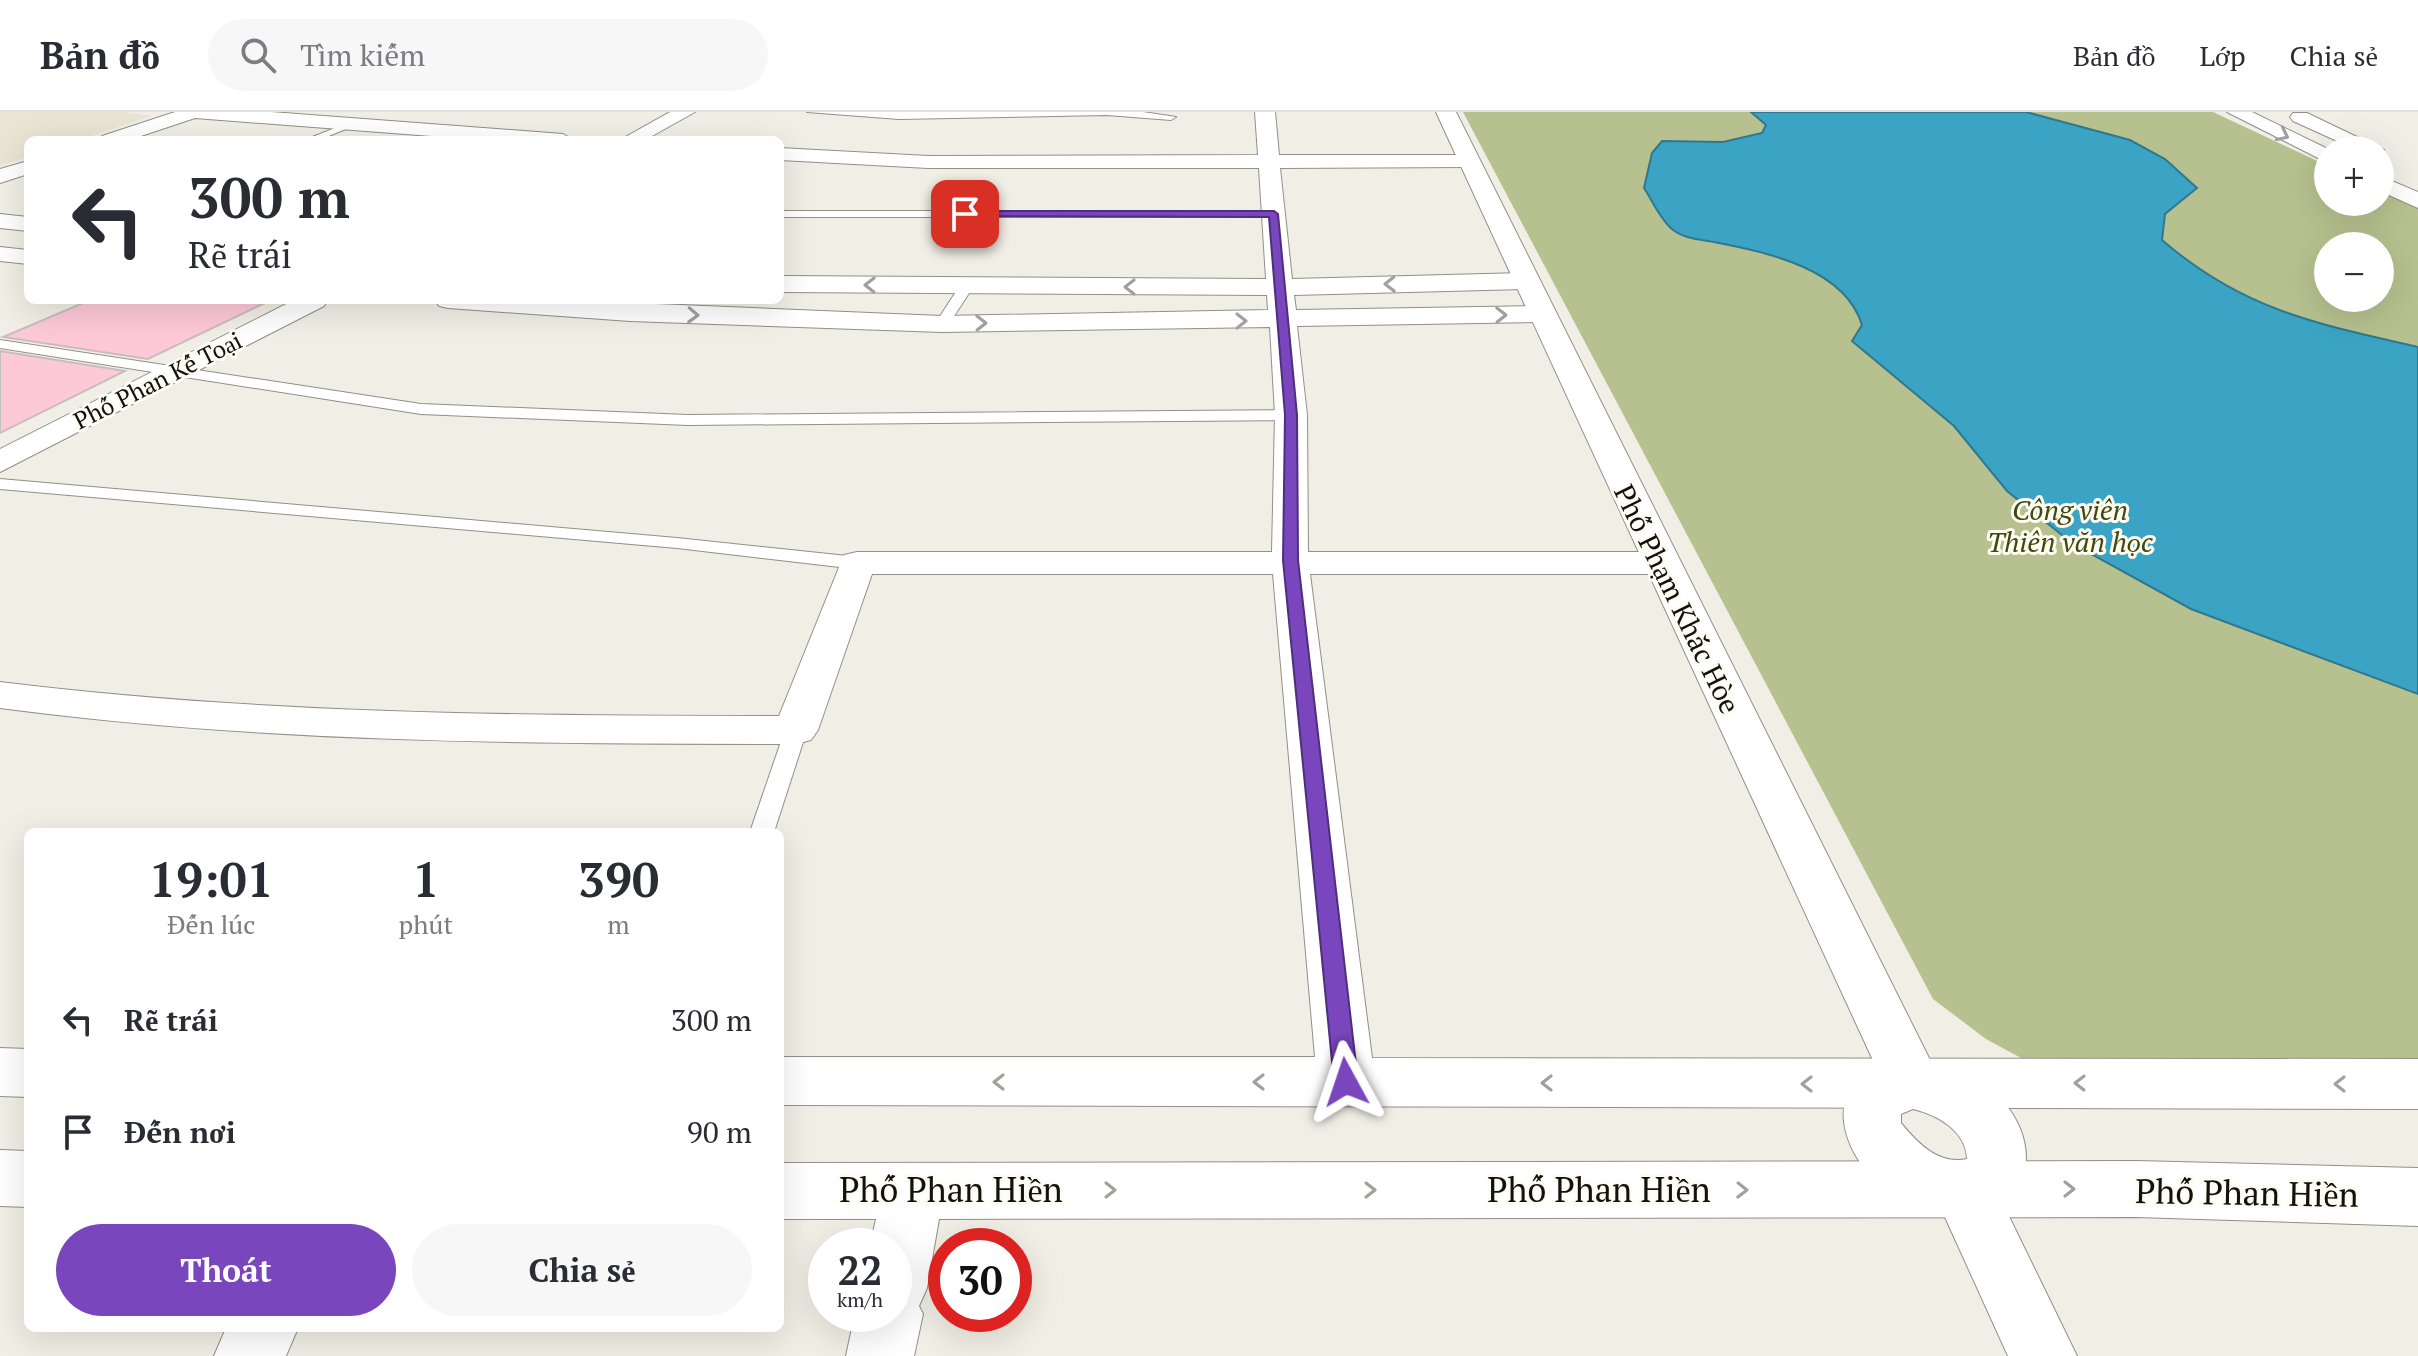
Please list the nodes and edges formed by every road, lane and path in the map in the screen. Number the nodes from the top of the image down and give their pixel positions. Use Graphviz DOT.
graph roads {
  1 [pos="194,112"];
  2 [pos="685,112"];
  3 [pos="812,112"];
  4 [pos="1265,112"];
  5 [pos="1446,112"];
  6 [pos="2237,112"];
  7 [pos="2290,112"];
  8 [pos="1104,113"];
  9 [pos="1171,117"];
  10 [pos="353,124"];
  11 [pos="121,136"];
  12 [pos="321,136"];
  13 [pos="510,136"];
  14 [pos="638,136"];
  15 [pos="2343,136"];
  16 [pos="2314,150"];
  17 [pos="784,154"];
  18 [pos="1269,161"];
  19 [pos="1469,161"];
  20 [pos="24,168"];
  21 [pos="0,176"];
  22 [pos="2394,190"];
  23 [pos="2418,201"];
  24 [pos="784,214"];
  25 [pos="1274,214"];
  26 [pos="0,221"];
  27 [pos="24,224"];
  28 [pos="0,254"];
  29 [pos="24,257"];
  30 [pos="784,284"];
  31 [pos="966,287"];
  32 [pos="1532,297"];
  33 [pos="307,304"];
  34 [pos="504,304"];
  35 [pos="1281,304"];
  36 [pos="942,324"];
  37 [pos="0,344"];
  38 [pos="181,369"];
  39 [pos="1291,415"];
  40 [pos="0,462"];
  41 [pos="0,484"];
  42 [pos="1290,560"];
  43 [pos="857,563"];
  44 [pos="1660,563"];
  45 [pos="0,695"];
  46 [pos="796,730"];
  47 [pos="763,828"];
  48 [pos="0,1072"];
  49 [pos="24,1073"];
  50 [pos="784,1081"];
  51 [pos="1346,1082"];
  52 [pos="1913,1084"];
  53 [pos="2418,1084"];
  54 [pos="0,1178"];
  55 [pos="24,1179"];
  56 [pos="1963,1189"];
  57 [pos="913,1190"];
  58 [pos="784,1191"];
  59 [pos="2418,1197"];
  60 [pos="906,1228"];
  61 [pos="262,1332"];
  62 [pos="885,1332"];
  63 [pos="248,1356"];
  64 [pos="880,1356"];
  65 [pos="2043,1356"];
  1 -- 10 [label="street"];
  1 -- 11 [label="street"];
  2 -- 14 [label="street"];
  3 -- 8 [label="lane"];
  4 -- 18 [label="street"];
  5 -- 19 [label="street, Phố Phạm Khắc Hòe"];
  6 -- 16 [label="street, one-way"];
  7 -- 15 [label="street"];
  8 -- 9 [label="lane"];
  10 -- 12 [label="lane"];
  10 -- 13 [label="street"];
  17 -- 18 [label="street"];
  18 -- 19 [label="street"];
  18 -- 25 [label="street"];
  19 -- 32 [label="street, Phố Phạm Khắc Hòe"];
  20 -- 21 [label="street"];
  22 -- 23 [label="street"];
  24 -- 25 [label="lane"];
  25 -- 35 [label="street"];
  26 -- 27 [label="street"];
  28 -- 29 [label="street"];
  31 -- 30 [label="street, one-way"];
  35 -- 31 [label="street, one-way"];
  31 -- 36 [label="lane"];
  35 -- 32 [label="street, one-way"];
  32 -- 35 [label="street, one-way"];
  32 -- 44 [label="street, Phố Phạm Khắc Hòe"];
  33 -- 38 [label="street, Phố Phan Kế Toại"];
  34 -- 36 [label="street, one-way"];
  36 -- 35 [label="street, one-way"];
  35 -- 39 [label="street"];
  37 -- 38 [label="lane"];
  38 -- 39 [label="lane"];
  38 -- 40 [label="street, Phố Phan Kế Toại"];
  39 -- 42 [label="street"];
  41 -- 43 [label="lane"];
  42 -- 43 [label="street"];
  42 -- 44 [label="street"];
  42 -- 51 [label="street"];
  43 -- 46 [label="street"];
  44 -- 52 [label="street, Phố Phạm Khắc Hòe"];
  45 -- 46 [label="street"];
  46 -- 47 [label="lane"];
  48 -- 49 [label="street"];
  51 -- 50 [label="street, one-way"];
  52 -- 51 [label="street, one-way"];
  53 -- 52 [label="street, one-way"];
  52 -- 56 [label="street"];
  52 -- 56 [label="street"];
  54 -- 55 [label="street"];
  57 -- 56 [label="street, Phố Phan Hiền, one-way"];
  56 -- 59 [label="street, Phố Phan Hiền, one-way"];
  56 -- 65 [label="street"];
  57 -- 58 [label="street, Phố Phan Hiền"];
  57 -- 60 [label="street"];
  61 -- 63 [label="street"];
  62 -- 64 [label="street"];
}
